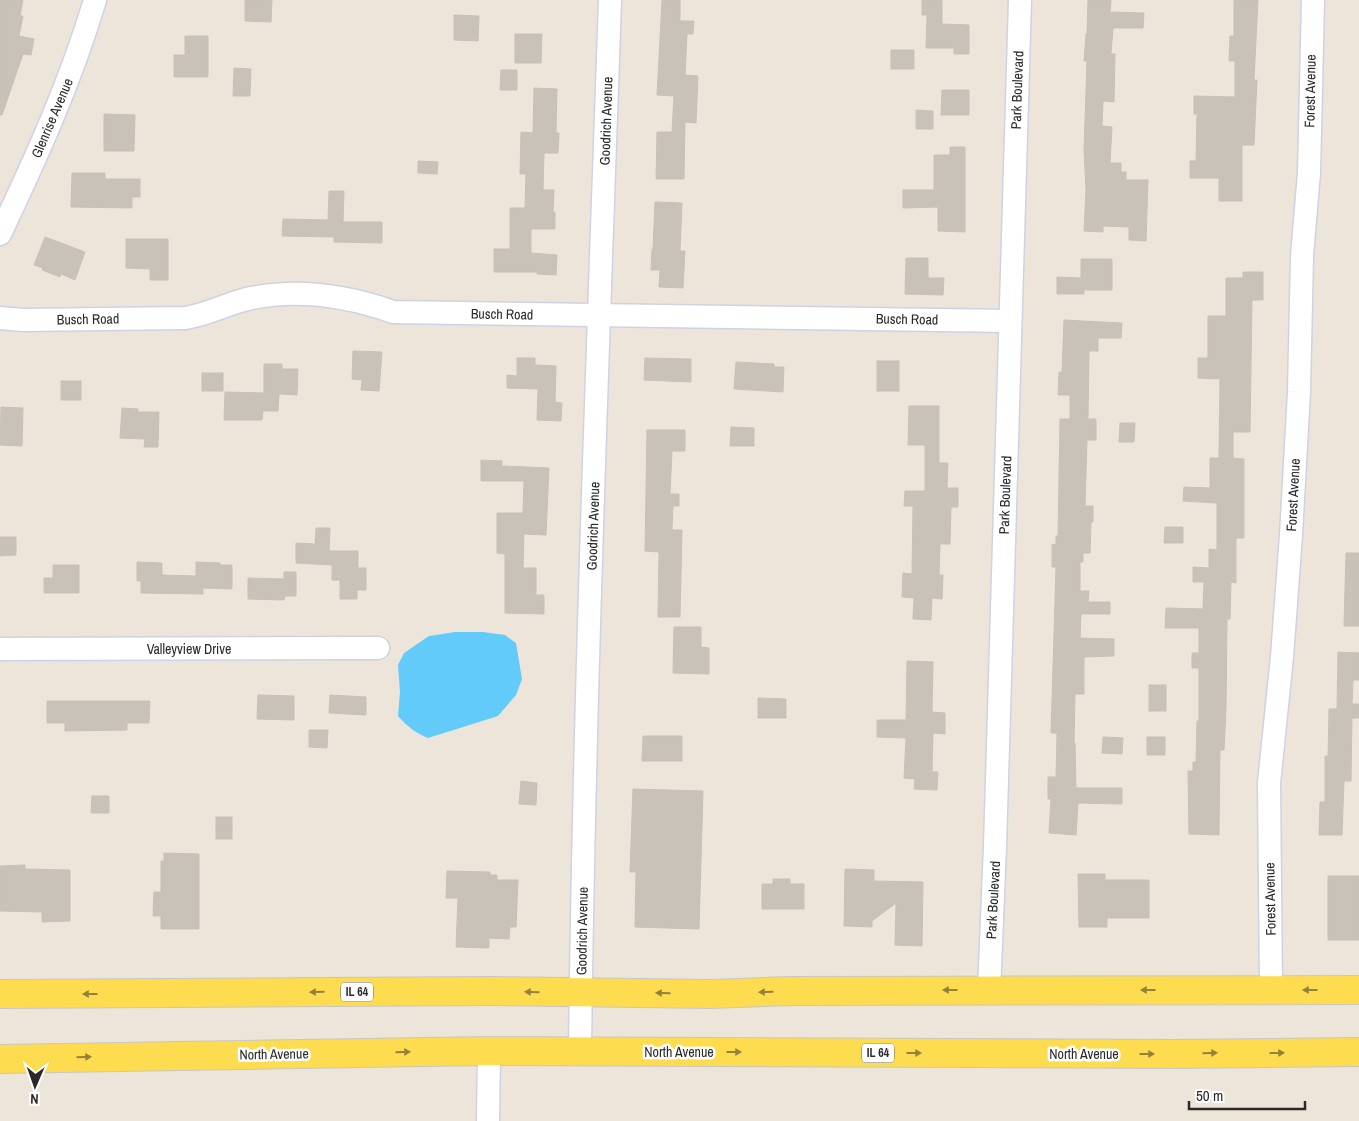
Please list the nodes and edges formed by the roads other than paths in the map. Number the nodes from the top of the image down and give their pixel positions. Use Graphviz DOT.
graph roads {
  1 [pos="95,0"];
  2 [pos="610,0"];
  3 [pos="1020,0"];
  4 [pos="1313,0"];
  5 [pos="0,234"];
  6 [pos="599,315"];
  7 [pos="0,318"];
  8 [pos="1010,321"];
  9 [pos="378,648"];
  10 [pos="0,650"];
  11 [pos="1271,990"];
  12 [pos="1359,990"];
  13 [pos="989,991"];
  14 [pos="581,993"];
  15 [pos="0,994"];
  16 [pos="489,1051"];
  17 [pos="580,1052"];
  18 [pos="1309,1052"];
  19 [pos="1359,1052"];
  20 [pos="1359,1056"];
  21 [pos="0,1059"];
  22 [pos="488,1121"];
  1 -- 5 [label="street, Glenrise Avenue"];
  2 -- 6 [label="street, Goodrich Avenue"];
  3 -- 8 [label="street, Park Boulevard"];
  4 -- 11 [label="street, Forest Avenue"];
  6 -- 7 [label="street, Busch Road"];
  6 -- 8 [label="street, Busch Road"];
  6 -- 14 [label="street, Goodrich Avenue"];
  8 -- 13 [label="street, Park Boulevard"];
  9 -- 10 [label="street, Valleyview Drive"];
  12 -- 11 [label="main road, IL 64, one-way"];
  11 -- 13 [label="main road, IL 64, one-way"];
  13 -- 14 [label="main road, IL 64, one-way"];
  14 -- 15 [label="main road, IL 64, one-way"];
  14 -- 17 [label="street, Goodrich Avenue"];
  16 -- 17 [label="main road, North Avenue / IL 64"];
  21 -- 16 [label="main road, North Avenue / IL 64, one-way"];
  16 -- 22 [label="street"];
  17 -- 18 [label="main road, North Avenue / IL 64, one-way"];
  18 -- 19 [label="main road, North Avenue / IL 64"];
  18 -- 20 [label="main road"];
}
